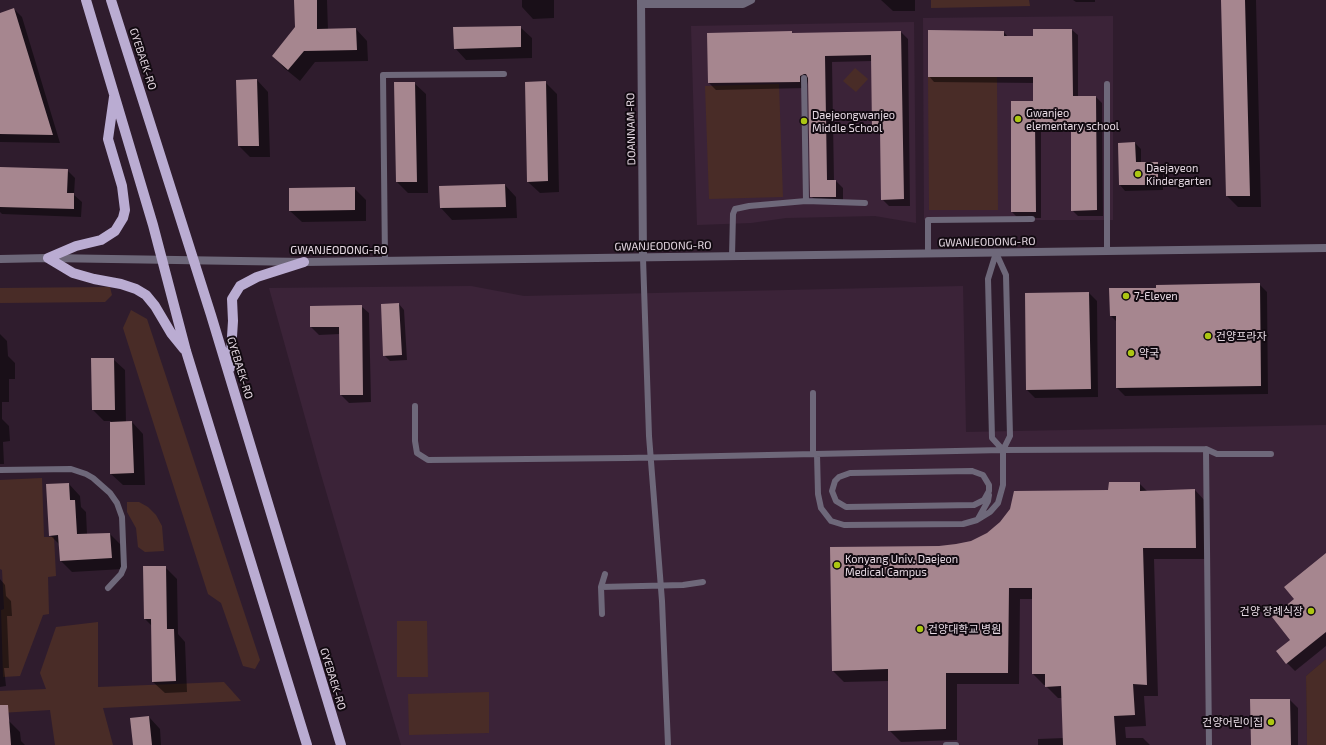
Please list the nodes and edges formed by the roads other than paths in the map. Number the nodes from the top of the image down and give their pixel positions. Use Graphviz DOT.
graph roads {
  1 [pos="86,0"];
  2 [pos="111,0"];
  3 [pos="750,0"];
  4 [pos="641,2"];
  5 [pos="504,74"];
  6 [pos="804,78"];
  7 [pos="1107,84"];
  8 [pos="114,94"];
  9 [pos="806,201"];
  10 [pos="865,204"];
  11 [pos="1032,218"];
  12 [pos="1326,248"];
  13 [pos="1107,252"];
  14 [pos="996,253"];
  15 [pos="928,254"];
  16 [pos="732,256"];
  17 [pos="48,258"];
  18 [pos="644,258"];
  19 [pos="0,259"];
  20 [pos="162,260"];
  21 [pos="194,260"];
  22 [pos="385,261"];
  23 [pos="304,262"];
  24 [pos="186,351"];
  25 [pos="229,374"];
  26 [pos="813,393"];
  27 [pos="415,406"];
  28 [pos="1206,449"];
  29 [pos="1003,450"];
  30 [pos="815,454"];
  31 [pos="1271,454"];
  32 [pos="651,458"];
  33 [pos="0,470"];
  34 [pos="989,491"];
  35 [pos="1000,493"];
  36 [pos="988,501"];
  37 [pos="979,503"];
  38 [pos="977,520"];
  39 [pos="605,574"];
  40 [pos="703,582"];
  41 [pos="661,585"];
  42 [pos="601,586"];
  43 [pos="108,588"];
  44 [pos="602,614"];
  45 [pos="307,745"];
  46 [pos="341,745"];
  47 [pos="668,745"];
  48 [pos="946,745"];
  49 [pos="956,745"];
  50 [pos="1209,745"];
  1 -- 8 [label="main road"];
  2 -- 21 [label="main road, GYEBAEK-RO"];
  3 -- 4 [label="street"];
  4 -- 18 [label="street, DOANNAM-RO"];
  5 -- 22 [label="lane"];
  6 -- 9 [label="lane"];
  7 -- 13 [label="lane"];
  8 -- 17 [label="main road"];
  8 -- 20 [label="main road"];
  9 -- 10 [label="lane"];
  9 -- 16 [label="lane"];
  11 -- 15 [label="lane"];
  12 -- 13 [label="street, GWANJEODONG-RO"];
  13 -- 14 [label="street, GWANJEODONG-RO"];
  14 -- 15 [label="street, GWANJEODONG-RO"];
  14 -- 29 [label="lane"];
  14 -- 29 [label="lane"];
  15 -- 16 [label="street, GWANJEODONG-RO"];
  16 -- 18 [label="street, GWANJEODONG-RO"];
  17 -- 19 [label="street, GWANJEODONG-RO"];
  17 -- 20 [label="street, GWANJEODONG-RO"];
  17 -- 24 [label="main road"];
  18 -- 22 [label="street, GWANJEODONG-RO"];
  18 -- 32 [label="lane"];
  20 -- 21 [label="street, GWANJEODONG-RO"];
  20 -- 24 [label="main road"];
  21 -- 23 [label="street, GWANJEODONG-RO"];
  21 -- 25 [label="main road, GYEBAEK-RO"];
  22 -- 23 [label="street, GWANJEODONG-RO"];
  23 -- 25 [label="main road"];
  24 -- 45 [label="main road"];
  25 -- 46 [label="main road, GYEBAEK-RO"];
  26 -- 30 [label="lane"];
  27 -- 32 [label="lane"];
  28 -- 29 [label="lane"];
  28 -- 31 [label="lane"];
  28 -- 50 [label="lane"];
  29 -- 30 [label="lane"];
  29 -- 35 [label="lane"];
  30 -- 32 [label="lane"];
  30 -- 38 [label="lane"];
  32 -- 41 [label="lane"];
  33 -- 43 [label="lane"];
  34 -- 36 [label="lane"];
  34 -- 37 [label="lane"];
  34 -- 37 [label="lane"];
  35 -- 36 [label="lane"];
  35 -- 38 [label="lane"];
  36 -- 37 [label="lane"];
  36 -- 38 [label="lane"];
  39 -- 42 [label="lane"];
  40 -- 41 [label="lane"];
  41 -- 42 [label="lane"];
  41 -- 47 [label="lane"];
  42 -- 44 [label="lane"];
  48 -- 49 [label="lane"];
}
